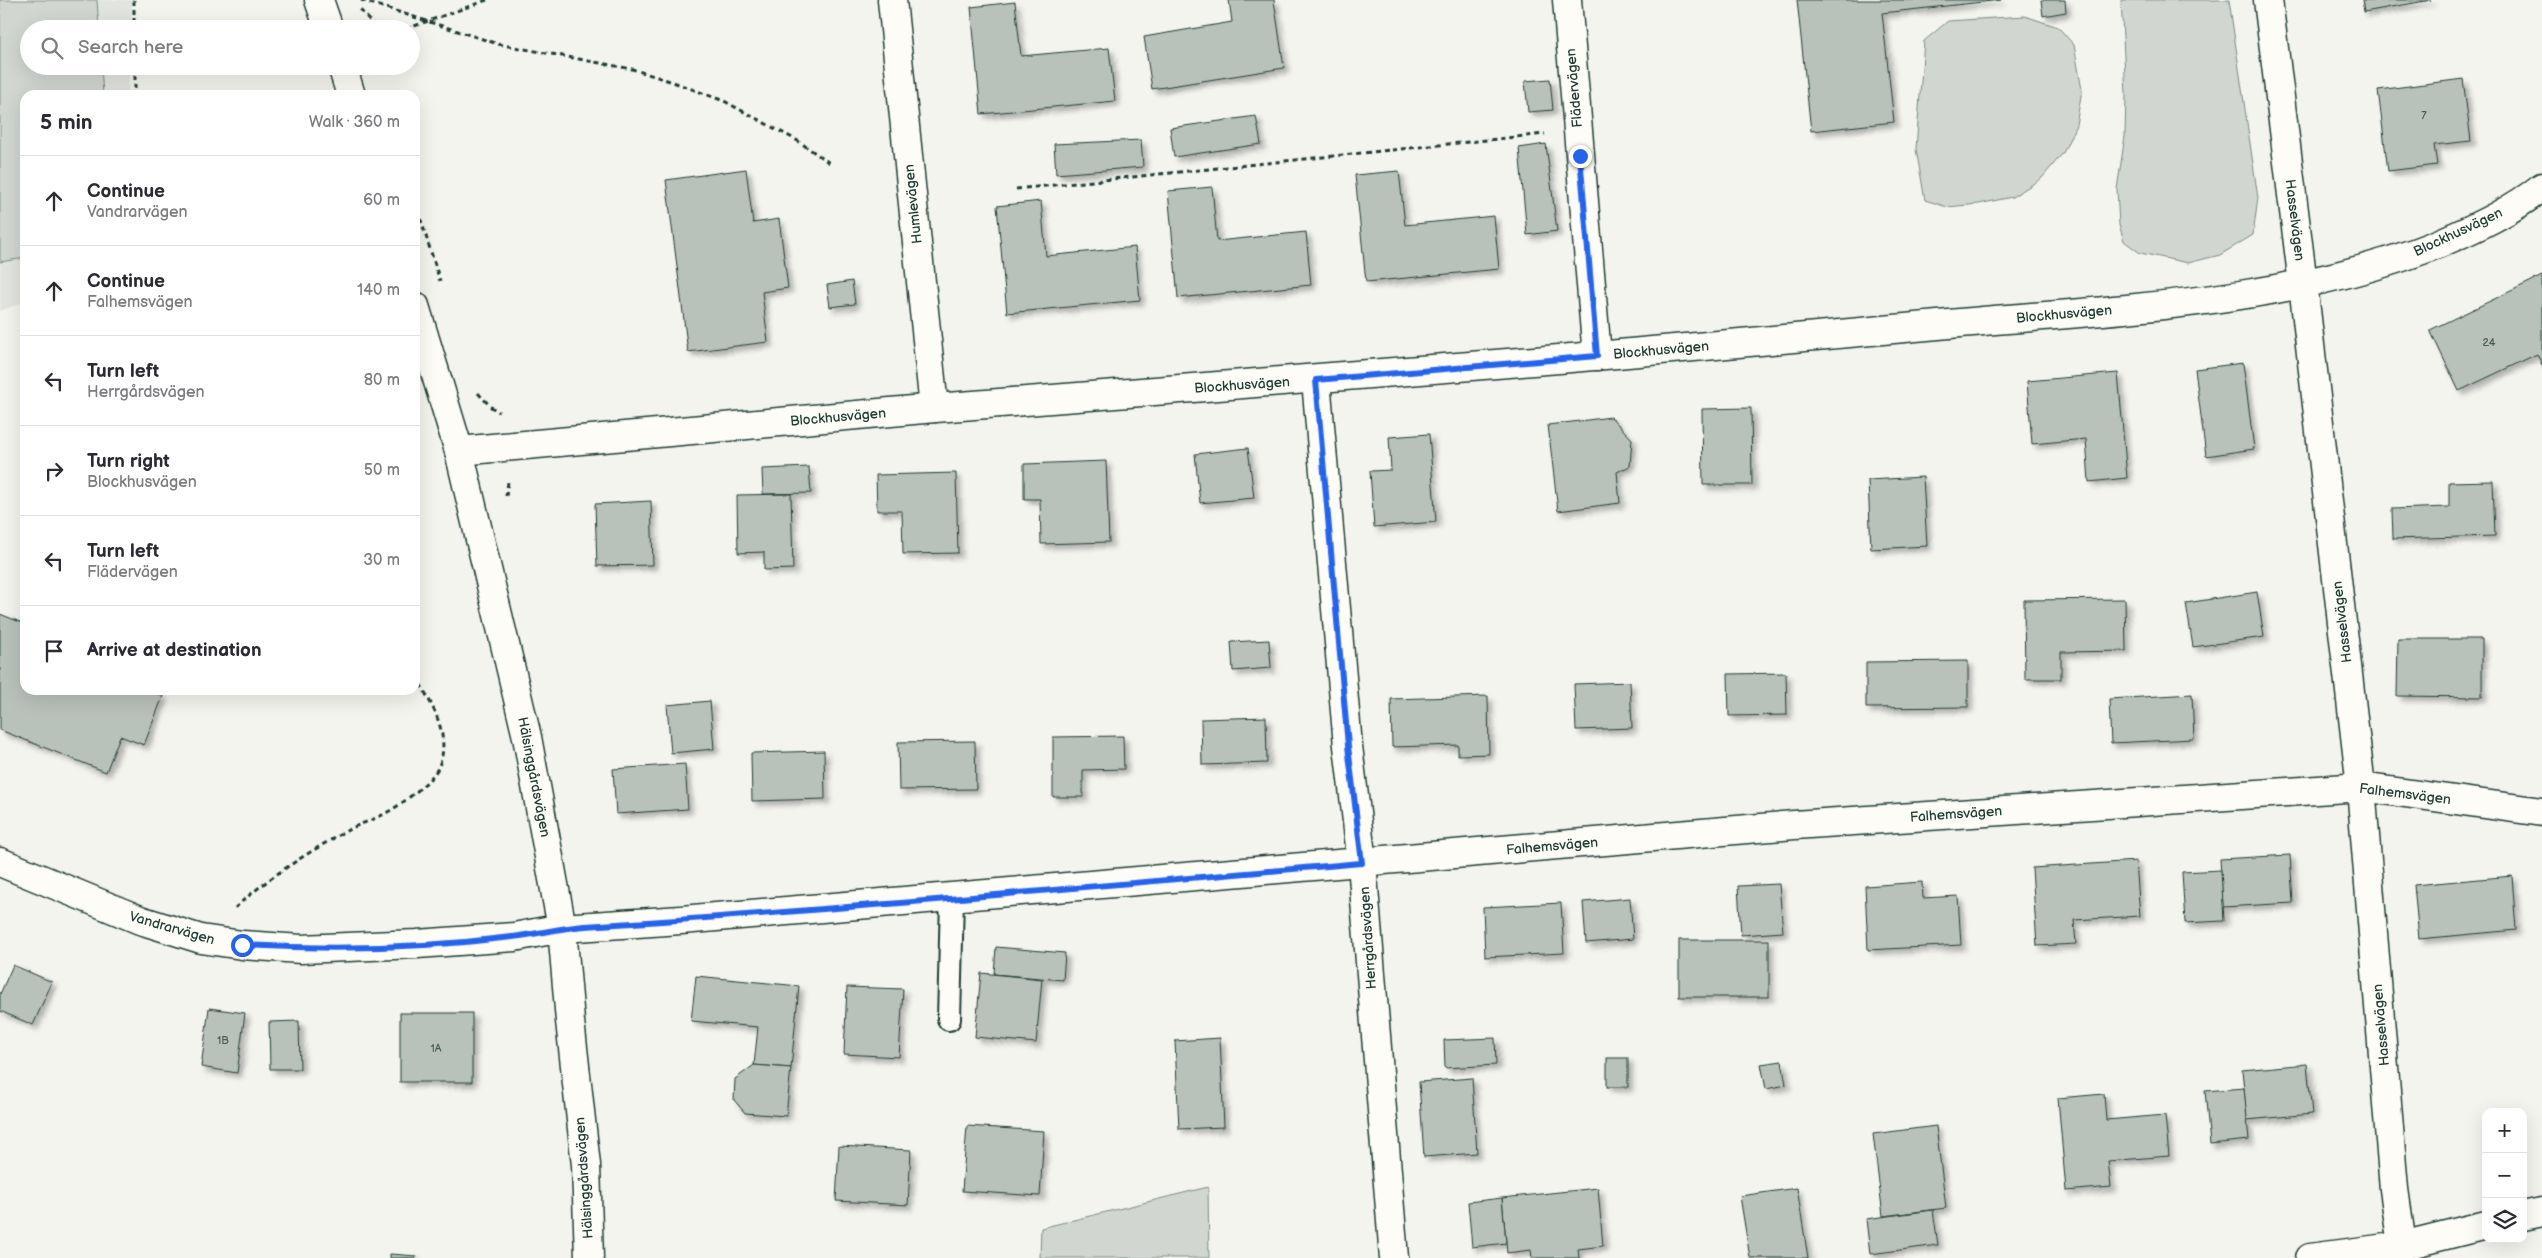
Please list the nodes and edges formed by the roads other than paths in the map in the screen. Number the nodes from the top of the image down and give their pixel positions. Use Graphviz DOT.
graph roads {
  1 [pos="319,0"];
  2 [pos="892,0"];
  3 [pos="1567,0"];
  4 [pos="2268,0"];
  5 [pos="326,20"];
  6 [pos="345,75"];
  7 [pos="349,90"];
  8 [pos="2542,187"];
  9 [pos="2303,284"];
  10 [pos="420,323"];
  11 [pos="1597,356"];
  12 [pos="1316,380"];
  13 [pos="934,408"];
  14 [pos="459,452"];
  15 [pos="2361,788"];
  16 [pos="2542,812"];
  17 [pos="0,862"];
  18 [pos="1362,863"];
  19 [pos="952,898"];
  20 [pos="562,928"];
  21 [pos="949,1019"];
  22 [pos="2542,1212"];
  23 [pos="2527,1215"];
  24 [pos="2482,1226"];
  25 [pos="2402,1246"];
  26 [pos="589,1258"];
  27 [pos="1394,1258"];
  28 [pos="2310,1258"];
  1 -- 5 [label="street"];
  2 -- 13 [label="street, Humlevägen"];
  3 -- 11 [label="street, Flädervägen"];
  4 -- 9 [label="street, Hasselvägen"];
  6 -- 7 [label="street"];
  8 -- 9 [label="street, Blockhusvägen"];
  9 -- 11 [label="street, Blockhusvägen"];
  9 -- 15 [label="street, Hasselvägen"];
  10 -- 14 [label="street, Hälsinggårdsvägen"];
  11 -- 12 [label="street, Blockhusvägen"];
  12 -- 13 [label="street, Blockhusvägen"];
  12 -- 18 [label="street, Herrgårdsvägen"];
  13 -- 14 [label="street, Blockhusvägen"];
  14 -- 20 [label="street, Hälsinggårdsvägen"];
  15 -- 16 [label="street, Falhemsvägen"];
  15 -- 18 [label="street, Falhemsvägen"];
  15 -- 25 [label="street, Hasselvägen"];
  17 -- 20 [label="street, Vandrarvägen"];
  18 -- 19 [label="street, Falhemsvägen"];
  18 -- 27 [label="street, Herrgårdsvägen"];
  19 -- 20 [label="street, Falhemsvägen"];
  19 -- 21 [label="lane"];
  20 -- 26 [label="street, Hälsinggårdsvägen"];
  22 -- 23 [label="street"];
  24 -- 25 [label="street"];
  25 -- 28 [label="street"];
}
